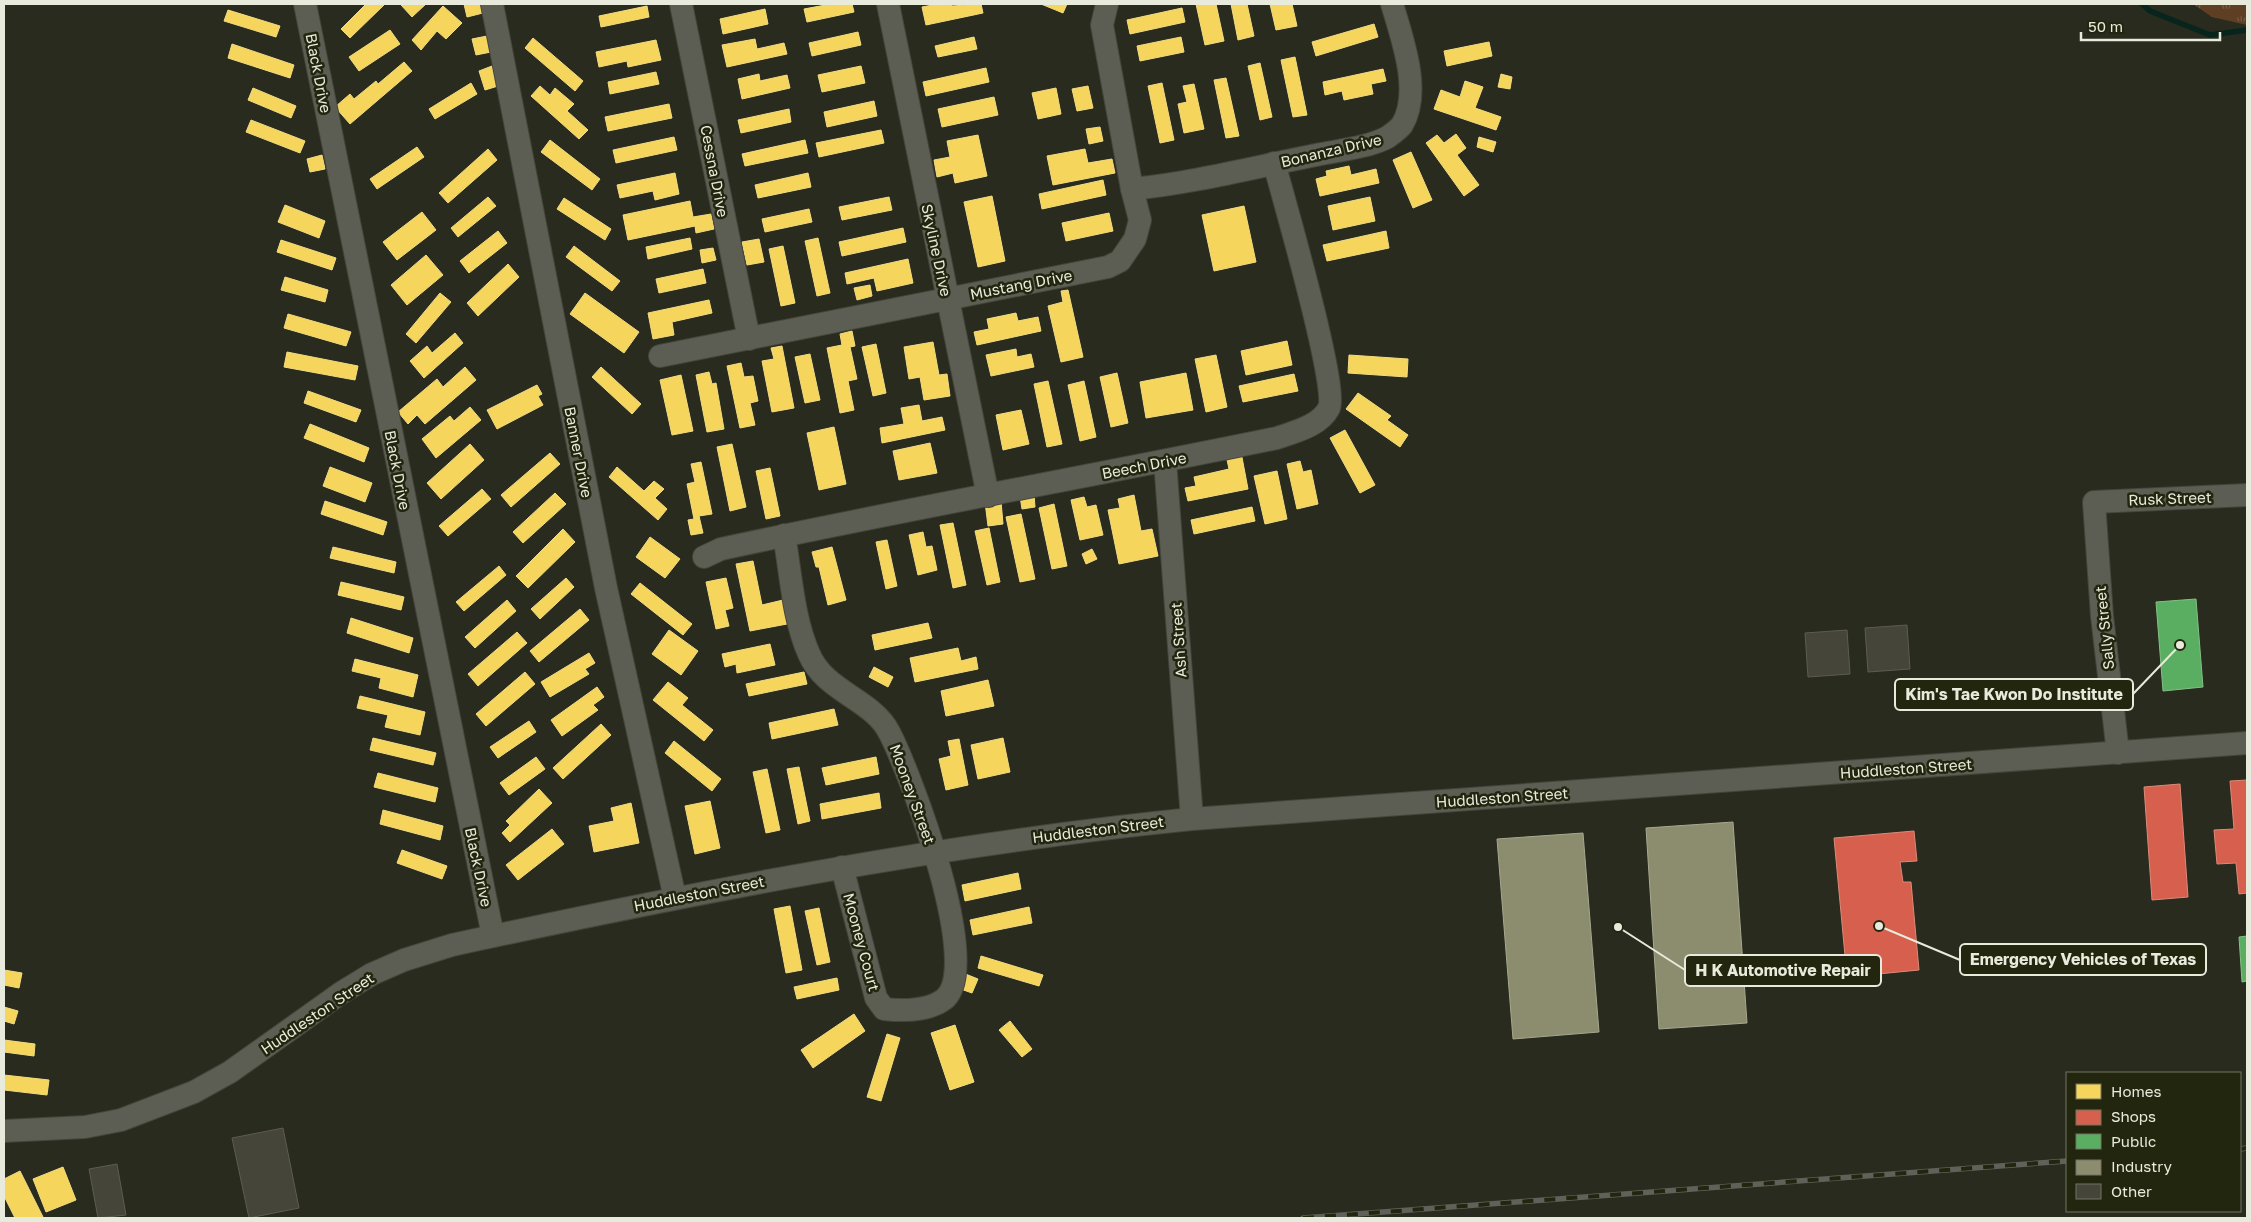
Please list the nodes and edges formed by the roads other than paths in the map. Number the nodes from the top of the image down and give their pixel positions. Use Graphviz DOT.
graph roads {
  1 [pos="305,4"];
  2 [pos="492,4"];
  3 [pos="681,4"];
  4 [pos="888,4"];
  5 [pos="1107,4"];
  6 [pos="1392,4"];
  7 [pos="1274,163"];
  8 [pos="1132,189"];
  9 [pos="948,299"];
  10 [pos="749,339"];
  11 [pos="660,356"];
  12 [pos="1165,461"];
  13 [pos="2247,495"];
  14 [pos="988,496"];
  15 [pos="2094,502"];
  16 [pos="784,535"];
  17 [pos="704,557"];
  18 [pos="2247,744"];
  19 [pos="2118,753"];
  20 [pos="1192,818"];
  21 [pos="934,852"];
  22 [pos="842,867"];
  23 [pos="675,898"];
  24 [pos="493,936"];
  25 [pos="4,1131"];
  1 -- 24 [label="street, Black Drive"];
  2 -- 23 [label="street, Banner Drive"];
  3 -- 10 [label="street, Cessna Drive"];
  4 -- 9 [label="street, Skyline Drive"];
  5 -- 8 [label="street, Mustang Drive"];
  6 -- 7 [label="street, Bonanza Drive"];
  7 -- 8 [label="street, Bonanza Drive"];
  7 -- 12 [label="street, Beech Drive"];
  8 -- 9 [label="street, Mustang Drive"];
  9 -- 10 [label="street, Mustang Drive"];
  9 -- 14 [label="street, Skyline Drive"];
  10 -- 11 [label="street, Mustang Drive"];
  12 -- 14 [label="street, Beech Drive"];
  12 -- 20 [label="street, Ash Street"];
  13 -- 15 [label="street, Rusk Street"];
  14 -- 16 [label="street, Beech Drive"];
  15 -- 19 [label="street, Sally Street"];
  16 -- 17 [label="street, Beech Drive"];
  16 -- 21 [label="street, Mooney Street"];
  18 -- 19 [label="street, Huddleston Street"];
  19 -- 20 [label="street, Huddleston Street"];
  20 -- 21 [label="street, Huddleston Street"];
  21 -- 22 [label="street, Huddleston Street"];
  21 -- 22 [label="street, Mooney Court"];
  22 -- 23 [label="street, Huddleston Street"];
  23 -- 24 [label="street, Huddleston Street"];
  24 -- 25 [label="street, Huddleston Street"];
}
